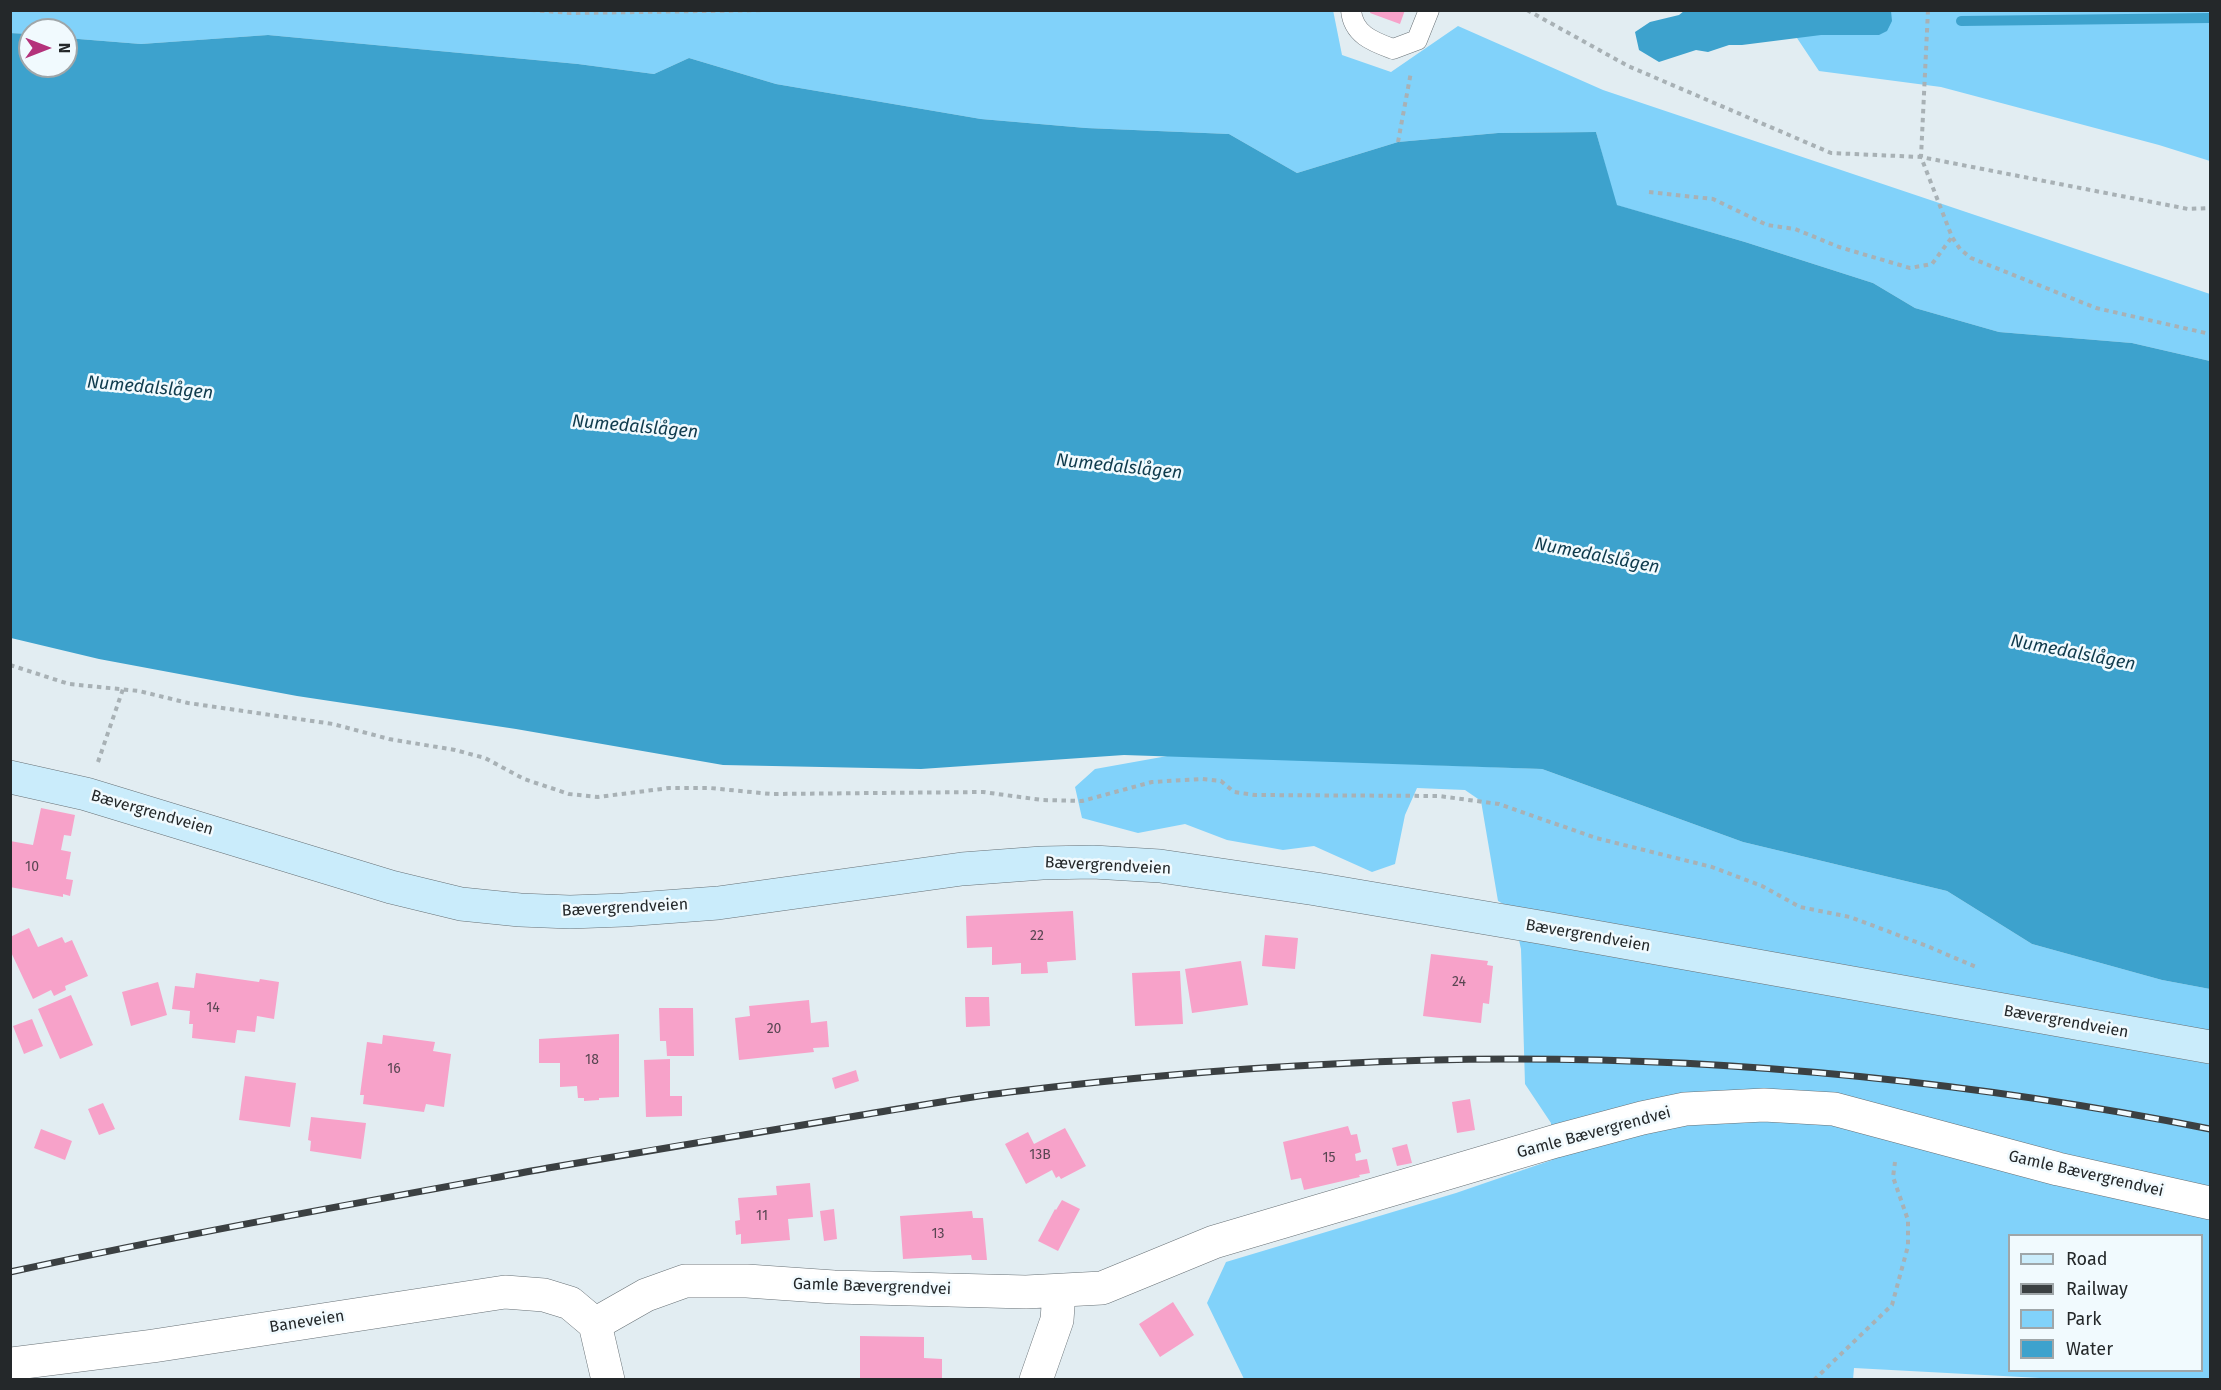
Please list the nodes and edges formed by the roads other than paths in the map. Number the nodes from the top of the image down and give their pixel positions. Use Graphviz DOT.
graph roads {
  1 [pos="1351,10"];
  2 [pos="1428,10"];
  3 [pos="10,777"];
  4 [pos="2211,1047"];
  5 [pos="2211,1203"];
  6 [pos="1059,1292"];
  7 [pos="595,1324"];
  8 [pos="10,1364"];
  9 [pos="608,1380"];
  10 [pos="1036,1380"];
  1 -- 2 [label="lane"];
  3 -- 4 [label="main road, Bævergrendveien"];
  5 -- 6 [label="street, Gamle Bævergrendvei"];
  6 -- 7 [label="street, Gamle Bævergrendvei"];
  6 -- 10 [label="street"];
  7 -- 8 [label="street, Baneveien"];
  7 -- 9 [label="street"];
}
